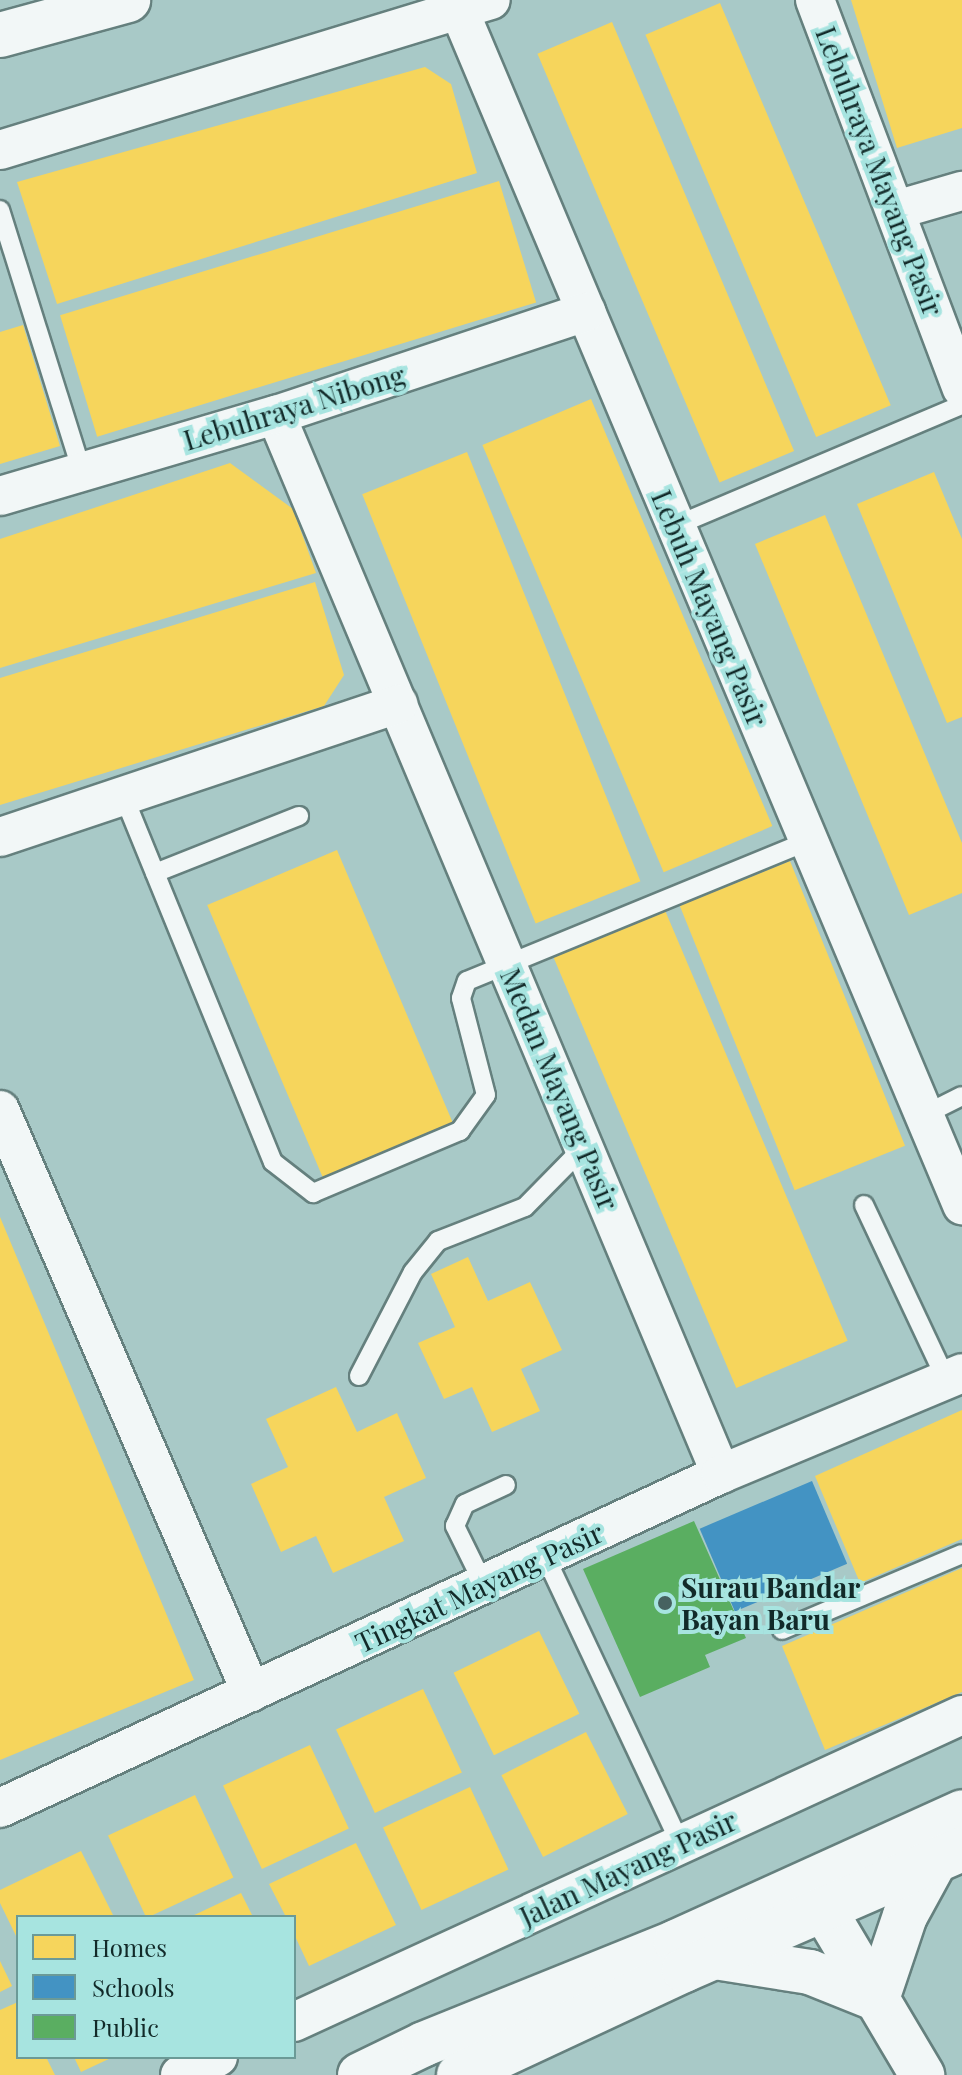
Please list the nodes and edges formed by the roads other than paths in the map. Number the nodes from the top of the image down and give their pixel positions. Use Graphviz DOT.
graph roads {
  1 [pos="128,0"];
  2 [pos="815,0"];
  3 [pos="475,5"];
  4 [pos="0,35"];
  5 [pos="0,150"];
  6 [pos="962,191"];
  7 [pos="0,210"];
  8 [pos="896,210"];
  9 [pos="586,312"];
  10 [pos="962,388"];
  11 [pos="962,405"];
  12 [pos="276,415"];
  13 [pos="82,472"];
  14 [pos="0,496"];
  15 [pos="675,526"];
  16 [pos="398,704"];
  17 [pos="124,797"];
  18 [pos="299,816"];
  19 [pos="0,837"];
  20 [pos="809,841"];
  21 [pos="155,873"];
  22 [pos="508,962"];
  23 [pos="962,1096"];
  24 [pos="924,1115"];
  25 [pos="2,1119"];
  26 [pos="584,1147"];
  27 [pos="864,1205"];
  28 [pos="962,1205"];
  29 [pos="359,1376"];
  30 [pos="954,1376"];
  31 [pos="721,1474"];
  32 [pos="506,1485"];
  33 [pos="962,1554"];
  34 [pos="545,1556"];
  35 [pos="484,1585"];
  36 [pos="782,1630"];
  37 [pos="251,1692"];
  38 [pos="962,1715"];
  39 [pos="0,1808"];
  40 [pos="962,1812"];
  41 [pos="680,1843"];
  42 [pos="949,1855"];
  43 [pos="815,1895"];
  44 [pos="715,1957"];
  45 [pos="877,1999"];
  46 [pos="296,2021"];
  47 [pos="214,2059"];
  48 [pos="180,2075"];
  49 [pos="360,2075"];
  50 [pos="459,2075"];
  51 [pos="922,2075"];
  1 -- 4 [label="main road"];
  2 -- 8 [label="street, Lebuhraya Mayang Pasir"];
  3 -- 5 [label="street"];
  3 -- 9 [label="street, Lebuh Mayang Pasir"];
  6 -- 8 [label="street"];
  7 -- 13 [label="lane"];
  8 -- 10 [label="street, Lebuhraya Mayang Pasir"];
  9 -- 12 [label="street, Lebuhraya Nibong"];
  9 -- 15 [label="street, Lebuh Mayang Pasir"];
  11 -- 15 [label="lane"];
  12 -- 13 [label="street, Lebuhraya Nibong"];
  12 -- 16 [label="street, Medan Mayang Pasir"];
  13 -- 14 [label="street, Lebuhraya Nibong"];
  15 -- 20 [label="street, Lebuh Mayang Pasir"];
  16 -- 17 [label="street"];
  16 -- 22 [label="street, Medan Mayang Pasir"];
  17 -- 19 [label="street"];
  17 -- 21 [label="lane"];
  18 -- 21 [label="lane"];
  20 -- 22 [label="lane"];
  20 -- 24 [label="street, Lebuh Mayang Pasir"];
  21 -- 22 [label="lane"];
  22 -- 26 [label="street, Medan Mayang Pasir"];
  23 -- 24 [label="lane"];
  24 -- 28 [label="street, Lebuh Mayang Pasir"];
  25 -- 37 [label="street"];
  26 -- 29 [label="lane"];
  26 -- 31 [label="street, Medan Mayang Pasir"];
  27 -- 30 [label="lane"];
  30 -- 31 [label="street, Tingkat Mayang Pasir"];
  31 -- 34 [label="street, Tingkat Mayang Pasir"];
  32 -- 35 [label="lane"];
  33 -- 36 [label="lane"];
  34 -- 35 [label="street, Tingkat Mayang Pasir"];
  34 -- 41 [label="lane"];
  35 -- 37 [label="street, Tingkat Mayang Pasir"];
  37 -- 39 [label="street, Tingkat Mayang Pasir"];
  38 -- 41 [label="street, Jalan Mayang Pasir"];
  40 -- 43 [label="main road"];
  41 -- 46 [label="street, Jalan Mayang Pasir"];
  42 -- 43 [label="main road"];
  42 -- 45 [label="main road"];
  43 -- 44 [label="main road"];
  43 -- 45 [label="main road"];
  43 -- 49 [label="main road"];
  44 -- 45 [label="main road"];
  44 -- 50 [label="main road"];
  45 -- 51 [label="main road"];
  47 -- 48 [label="street"];
}
